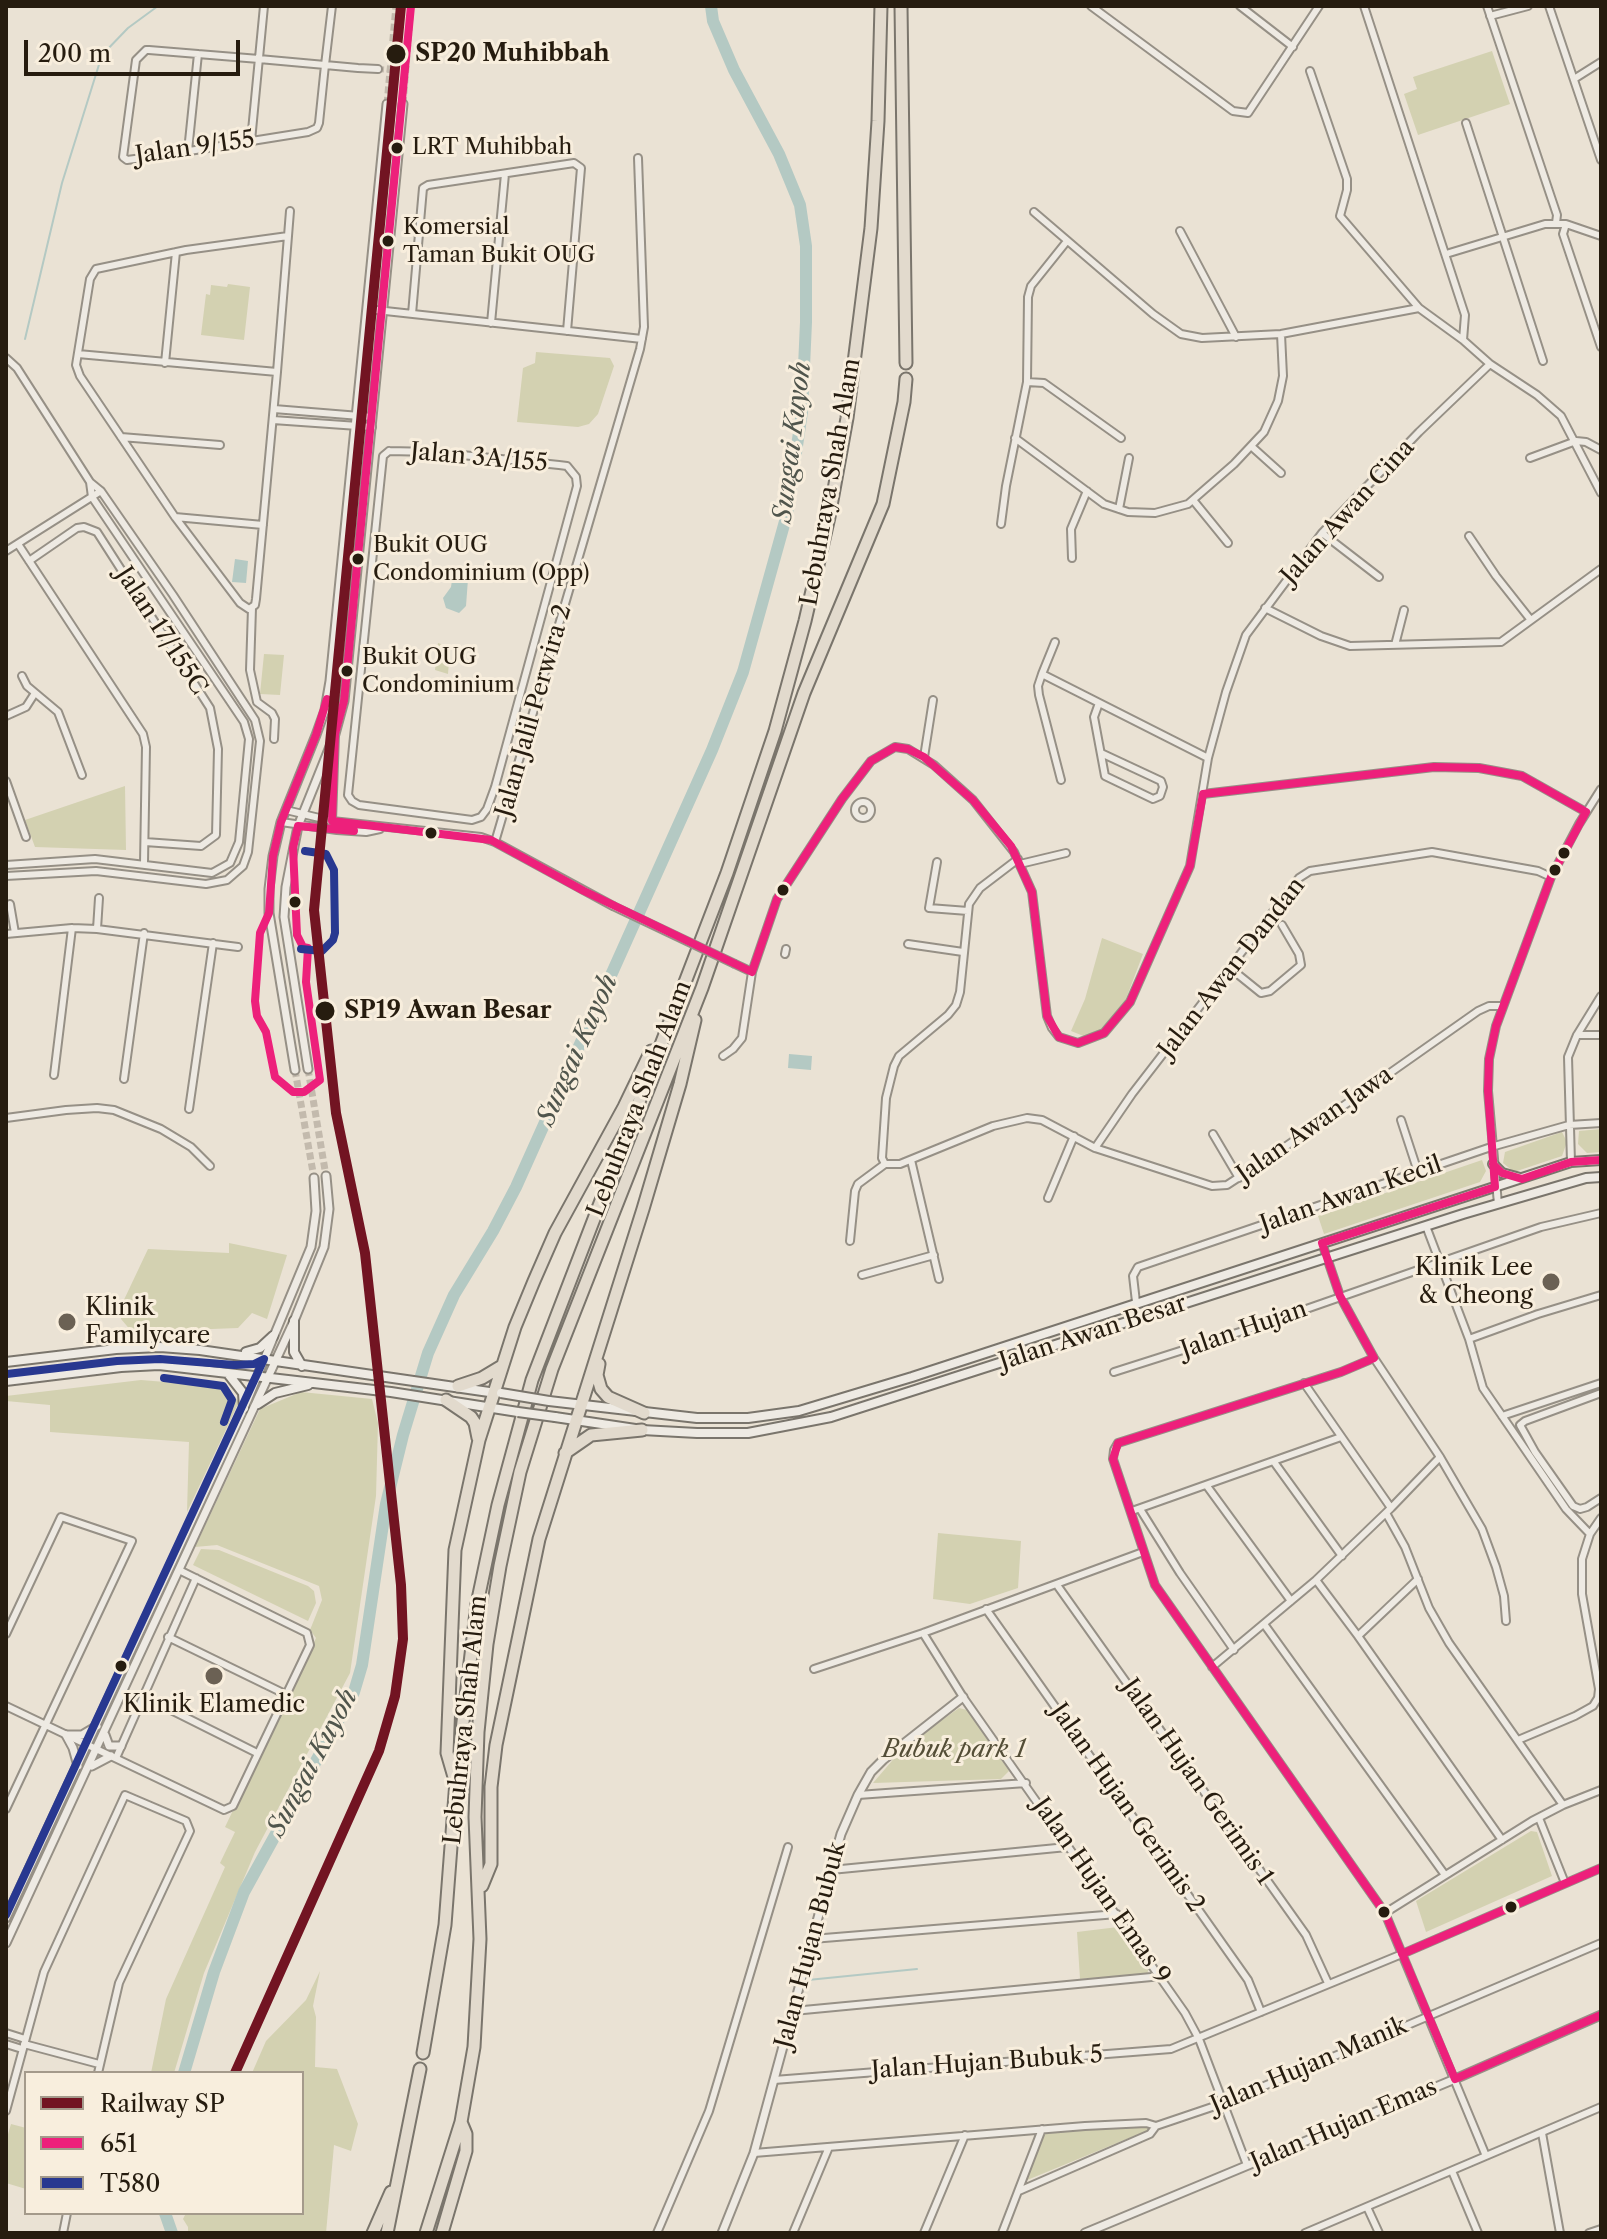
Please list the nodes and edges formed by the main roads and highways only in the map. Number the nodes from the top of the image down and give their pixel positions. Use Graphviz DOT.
graph roads {
  1 [pos="881,6"];
  2 [pos="901,6"];
  3 [pos="906,363"];
  4 [pos="906,379"];
  5 [pos="685,983"];
  6 [pos="702,988"];
  7 [pos="1601,1160"];
  8 [pos="1493,1164"];
  9 [pos="1601,1177"];
  10 [pos="1522,1179"];
  11 [pos="609,1316"];
  12 [pos="294,1321"];
  13 [pos="273,1336"];
  14 [pos="995,1349"];
  15 [pos="233,1353"];
  16 [pos="1014,1358"];
  17 [pos="6,1362"];
  18 [pos="302,1366"];
  19 [pos="502,1366"];
  20 [pos="229,1375"];
  21 [pos="6,1381"];
  22 [pos="317,1383"];
  23 [pos="458,1386"];
  24 [pos="497,1393"];
  25 [pos="443,1399"];
  26 [pos="258,1404"];
  27 [pos="579,1405"];
  28 [pos="244,1408"];
  29 [pos="493,1408"];
  30 [pos="644,1413"];
  31 [pos="574,1420"];
  32 [pos="642,1430"];
  33 [pos="478,1443"];
  34 [pos="564,1454"];
  35 [pos="456,1781"];
  36 [pos="479,1892"];
  37 [pos="423,2053"];
  38 [pos="420,2069"];
  39 [pos="461,2122"];
  40 [pos="401,2169"];
  41 [pos="449,2209"];
  42 [pos="373,2233"];
  43 [pos="387,2233"];
  44 [pos="426,2233"];
  45 [pos="442,2233"];
  46 [pos="450,2233"];
  1 -- 5 [label="highway, Lebuhraya Shah Alam"];
  2 -- 3 [label="highway"];
  4 -- 6 [label="highway, Lebuhraya Shah Alam"];
  5 -- 19 [label="highway"];
  5 -- 35 [label="highway, Lebuhraya Shah Alam"];
  6 -- 11 [label="highway"];
  6 -- 36 [label="highway, Lebuhraya Shah Alam"];
  7 -- 10 [label="main road, Jalan Awan Besar"];
  8 -- 10 [label="main road"];
  9 -- 16 [label="main road, Jalan Awan Besar"];
  10 -- 14 [label="main road, Jalan Awan Besar"];
  11 -- 27 [label="highway"];
  11 -- 30 [label="highway"];
  12 -- 18 [label="main road"];
  13 -- 15 [label="main road"];
  14 -- 16 [label="main road"];
  14 -- 30 [label="main road, Jalan Awan Besar"];
  15 -- 17 [label="main road, Jalan Awan Besar"];
  15 -- 18 [label="main road, Jalan Awan Besar"];
  16 -- 32 [label="main road, Jalan Awan Besar"];
  18 -- 23 [label="main road, Jalan Awan Besar"];
  19 -- 23 [label="highway"];
  19 -- 24 [label="highway"];
  20 -- 21 [label="main road, Jalan Awan Besar"];
  20 -- 22 [label="main road, Jalan Awan Besar"];
  20 -- 28 [label="main road"];
  22 -- 25 [label="main road, Jalan Awan Besar"];
  22 -- 26 [label="main road"];
  23 -- 24 [label="main road, Jalan Awan Besar"];
  24 -- 27 [label="main road, Jalan Awan Besar, bridge"];
  24 -- 29 [label="highway"];
  25 -- 29 [label="main road, Jalan Awan Besar"];
  25 -- 33 [label="highway"];
  27 -- 30 [label="main road, Jalan Awan Besar"];
  27 -- 31 [label="highway"];
  29 -- 31 [label="main road, Jalan Awan Besar, bridge"];
  29 -- 33 [label="highway"];
  31 -- 32 [label="main road, Jalan Awan Besar"];
  31 -- 34 [label="highway"];
  32 -- 34 [label="highway"];
  33 -- 35 [label="highway"];
  34 -- 36 [label="highway"];
  35 -- 37 [label="highway, Lebuhraya Shah Alam"];
  36 -- 39 [label="highway, Lebuhraya Shah Alam"];
  38 -- 40 [label="highway"];
  39 -- 41 [label="highway"];
  39 -- 44 [label="highway, Lebuhraya Shah Alam"];
  40 -- 42 [label="highway"];
  40 -- 43 [label="highway"];
  41 -- 45 [label="highway"];
  41 -- 46 [label="highway"];
}
